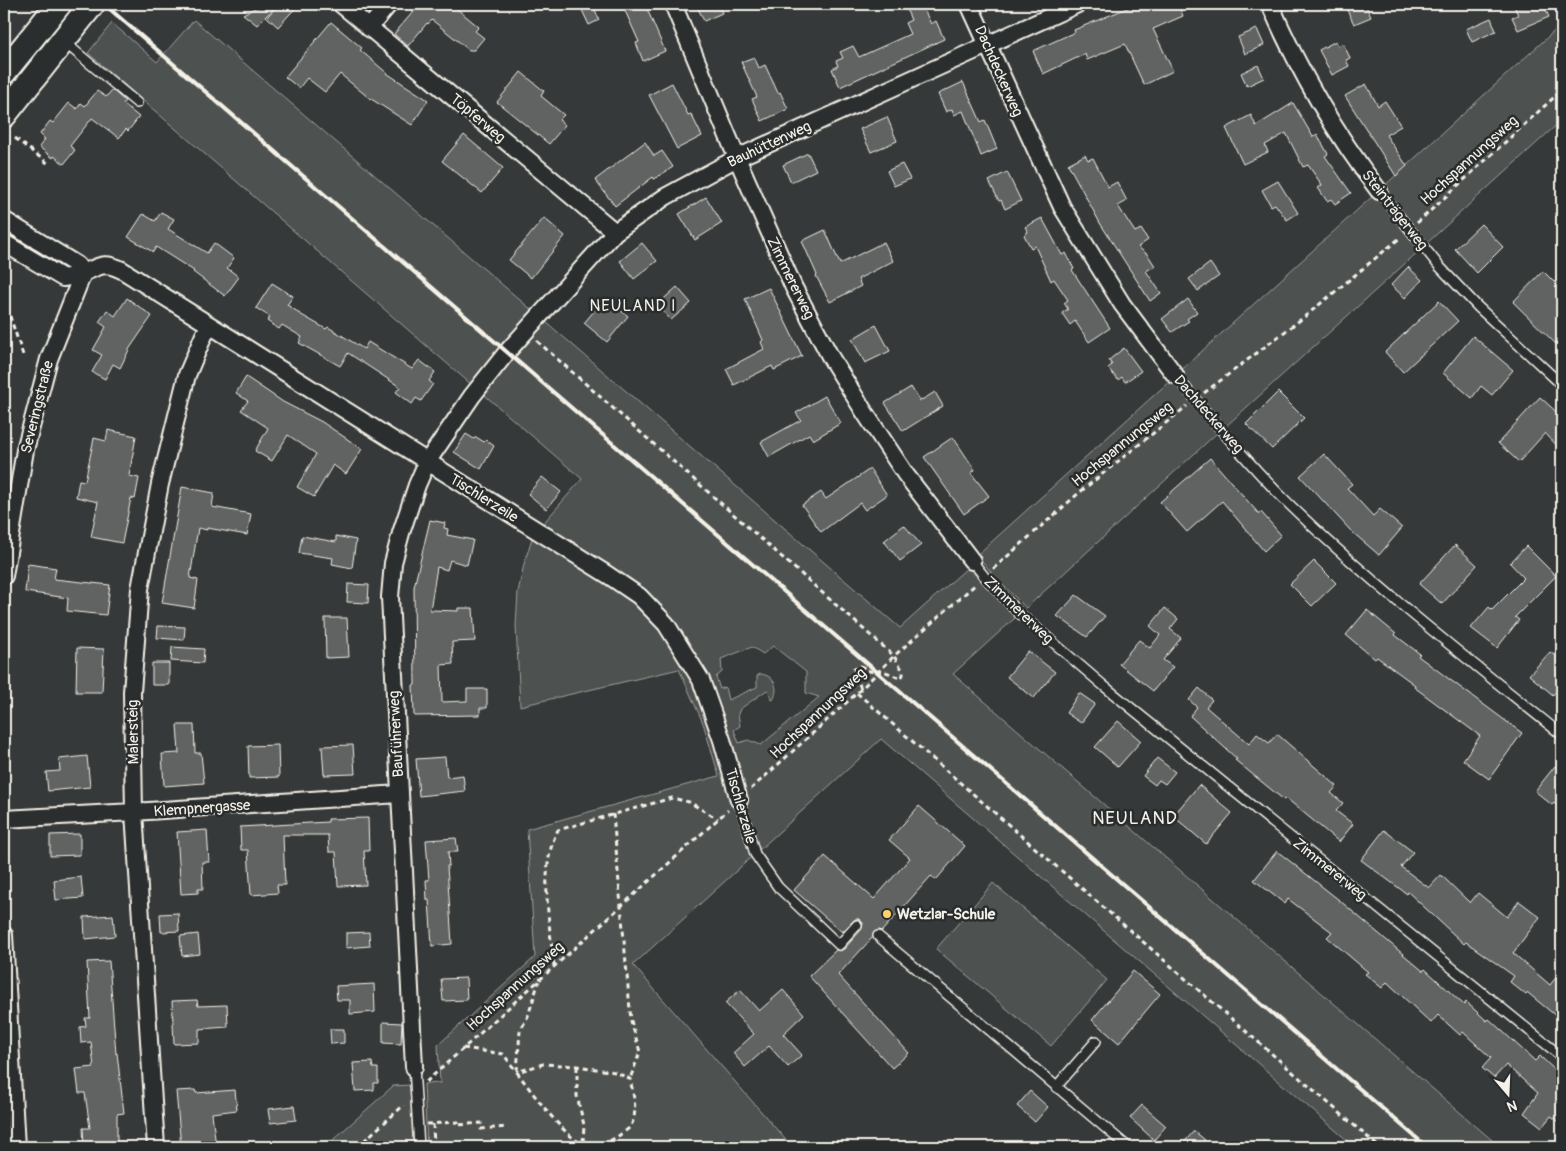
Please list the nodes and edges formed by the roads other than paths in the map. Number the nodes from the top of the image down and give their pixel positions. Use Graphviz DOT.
graph roads {
  1 [pos="59,4"];
  2 [pos="92,4"];
  3 [pos="341,4"];
  4 [pos="389,4"];
  5 [pos="673,4"];
  6 [pos="970,4"];
  7 [pos="1078,4"];
  8 [pos="1270,4"];
  9 [pos="369,28"];
  10 [pos="62,41"];
  11 [pos="987,45"];
  12 [pos="4,72"];
  13 [pos="137,103"];
  14 [pos="4,115"];
  15 [pos="737,158"];
  16 [pos="1378,191"];
  17 [pos="4,220"];
  18 [pos="615,232"];
  19 [pos="4,243"];
  20 [pos="83,273"];
  21 [pos="210,326"];
  22 [pos="507,352"];
  23 [pos="1175,375"];
  24 [pos="1562,384"];
  25 [pos="427,462"];
  26 [pos="972,561"];
  27 [pos="4,576"];
  28 [pos="1562,735"];
  29 [pos="399,794"];
  30 [pos="739,800"];
  31 [pos="134,812"];
  32 [pos="4,819"];
  33 [pos="857,925"];
  34 [pos="4,934"];
  35 [pos="878,936"];
  36 [pos="1096,1040"];
  37 [pos="1562,1057"];
  38 [pos="414,1067"];
  39 [pos="1056,1087"];
  40 [pos="16,1147"];
  41 [pos="156,1147"];
  42 [pos="419,1147"];
  43 [pos="1128,1147"];
  1 -- 12 [label="main road"];
  2 -- 10 [label="main road"];
  3 -- 9 [label="street, Töpferweg"];
  4 -- 9 [label="street"];
  5 -- 15 [label="street, Zimmererweg"];
  6 -- 11 [label="street, Dachdeckerweg"];
  7 -- 11 [label="street, Bauhüttenweg"];
  8 -- 16 [label="street, Steinträgerweg"];
  9 -- 18 [label="street, Töpferweg"];
  10 -- 13 [label="lane"];
  10 -- 14 [label="main road"];
  11 -- 15 [label="street, Bauhüttenweg"];
  11 -- 23 [label="street, Dachdeckerweg"];
  15 -- 18 [label="street, Bauhüttenweg"];
  15 -- 26 [label="street, Zimmererweg"];
  16 -- 24 [label="lane, Steinträgerweg"];
  17 -- 20 [label="street"];
  18 -- 22 [label="street, Bauhüttenweg"];
  19 -- 20 [label="street, Tischlerzeile"];
  20 -- 21 [label="street, Tischlerzeile"];
  20 -- 27 [label="street, Severingstraße"];
  21 -- 25 [label="street, Tischlerzeile"];
  21 -- 31 [label="street, Malersteig"];
  22 -- 25 [label="street, Bauführerweg"];
  23 -- 28 [label="lane, Dachdeckerweg"];
  25 -- 29 [label="street, Bauführerweg"];
  25 -- 30 [label="street, Tischlerzeile"];
  26 -- 37 [label="lane, Zimmererweg"];
  29 -- 31 [label="street, Klempnergasse"];
  29 -- 38 [label="street, Bauführerweg"];
  30 -- 33 [label="lane, Tischlerzeile"];
  31 -- 32 [label="street, Klempnergasse"];
  31 -- 41 [label="street, Malersteig"];
  34 -- 40 [label="street"];
  35 -- 39 [label="lane"];
  36 -- 39 [label="lane"];
  38 -- 42 [label="lane, Bauführerweg"];
  39 -- 43 [label="lane"];
}
